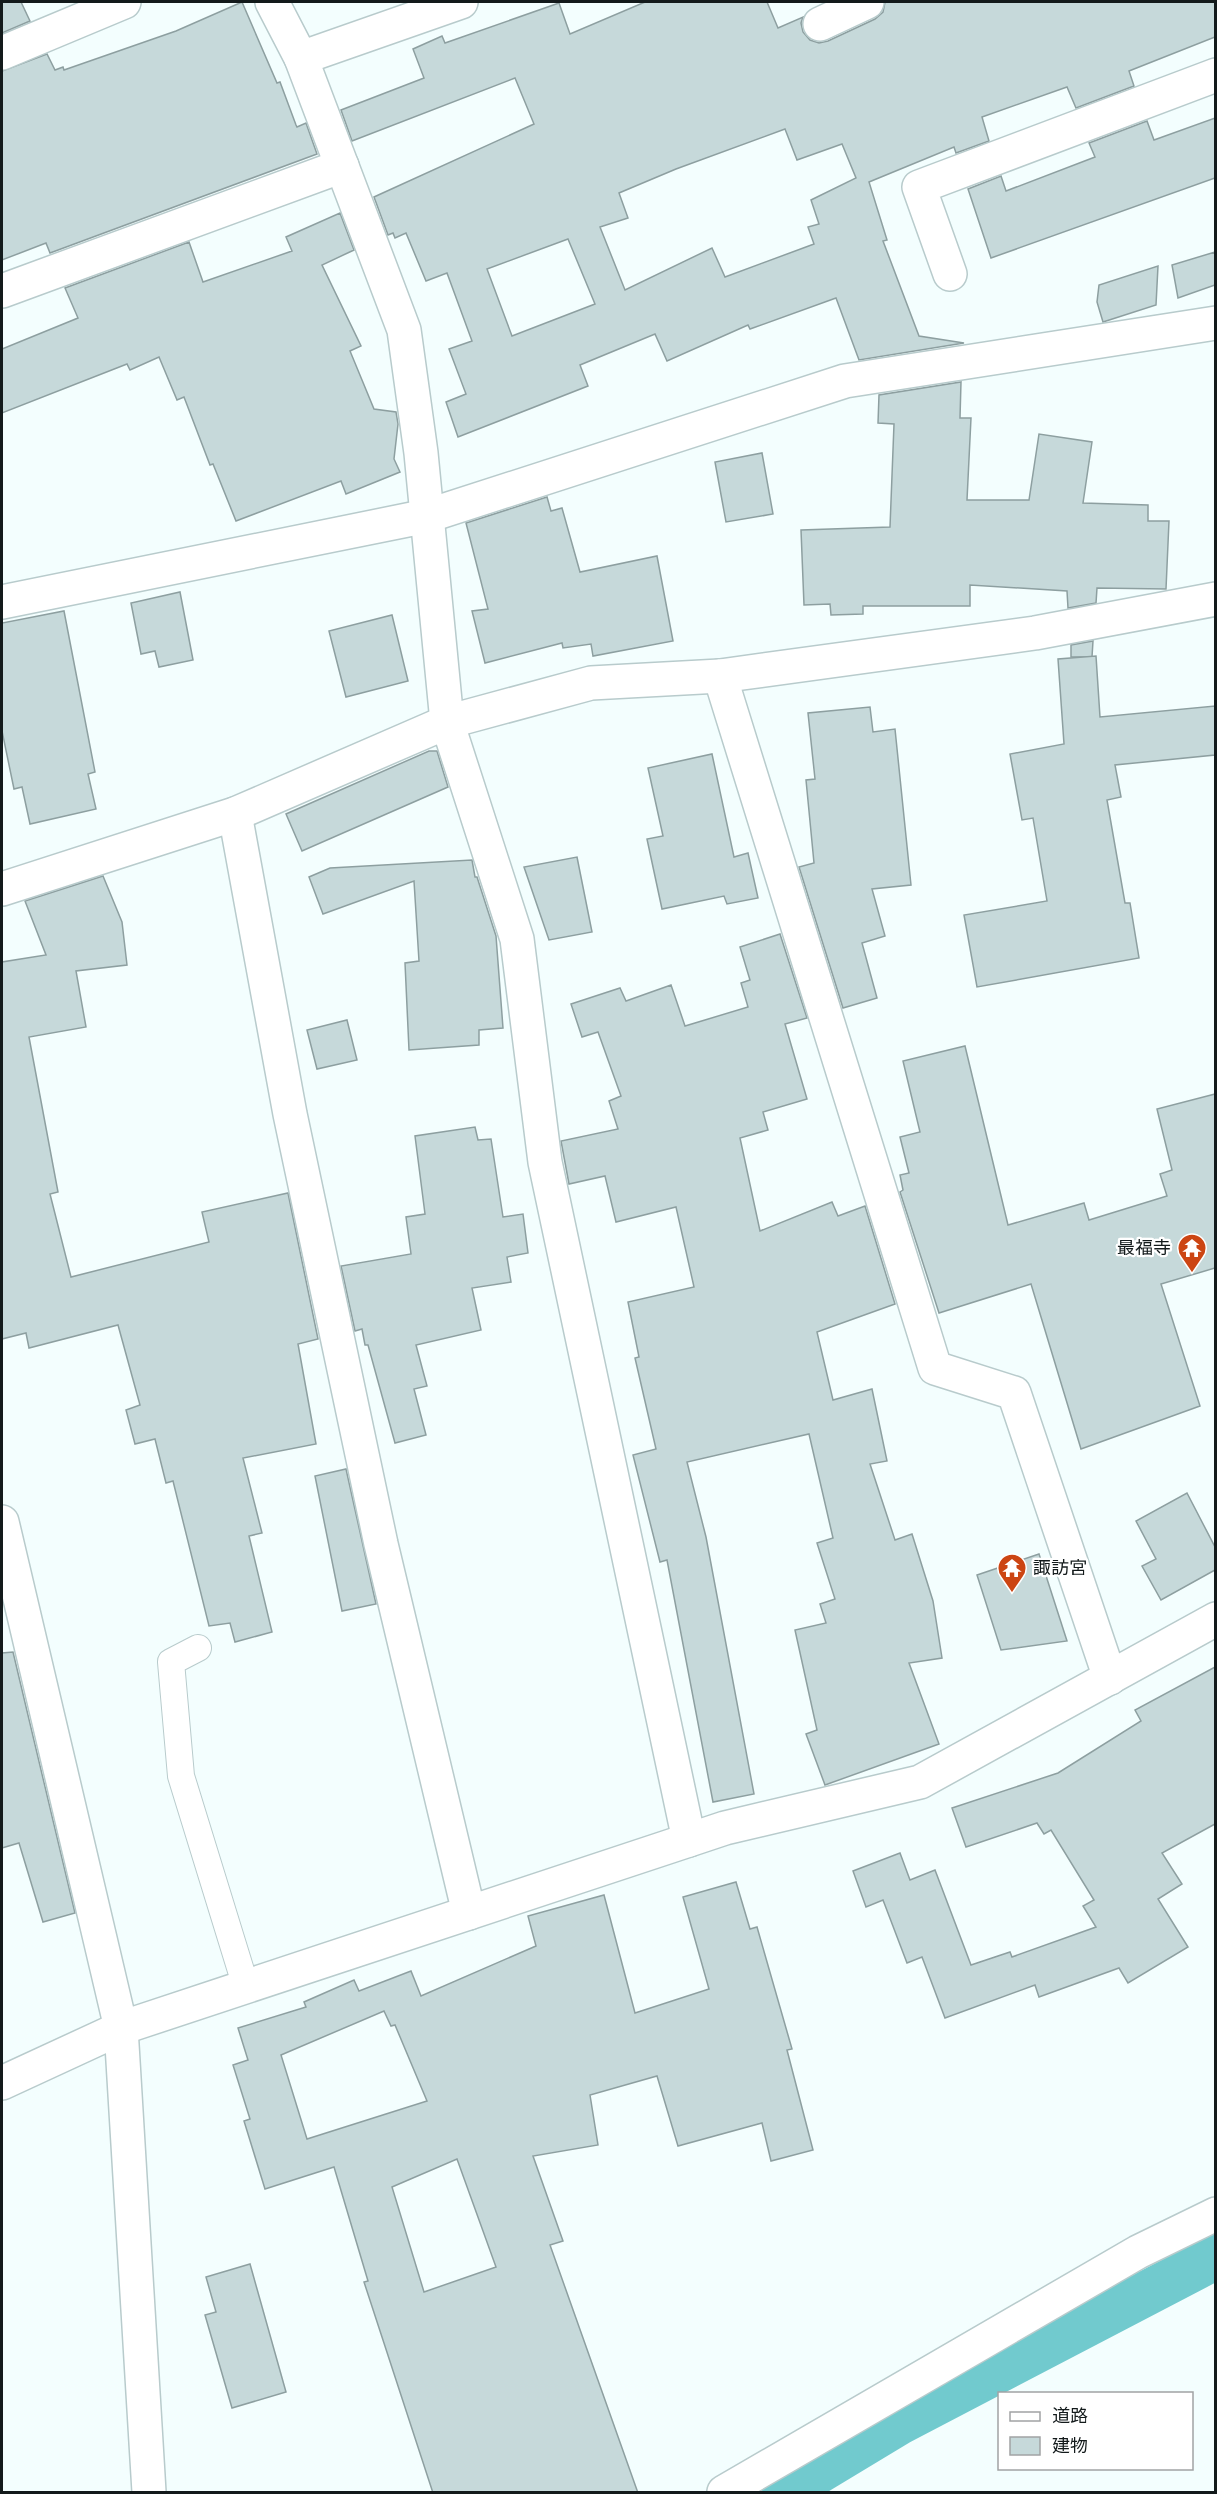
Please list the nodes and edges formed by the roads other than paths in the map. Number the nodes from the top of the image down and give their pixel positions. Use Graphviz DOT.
graph roads {
  1 [pos="123,2"];
  2 [pos="272,2"];
  3 [pos="461,2"];
  4 [pos="867,2"];
  5 [pos="820,24"];
  6 [pos="2,53"];
  7 [pos="301,58"];
  8 [pos="1215,75"];
  9 [pos="342,166"];
  10 [pos="950,274"];
  11 [pos="2,291"];
  12 [pos="1215,323"];
  13 [pos="427,516"];
  14 [pos="1215,599"];
  15 [pos="2,602"];
  16 [pos="720,676"];
  17 [pos="447,722"];
  18 [pos="235,814"];
  19 [pos="2,889"];
  20 [pos="2,1522"];
  21 [pos="1215,1619"];
  22 [pos="198,1648"];
  23 [pos="1110,1678"];
  24 [pos="689,1840"];
  25 [pos="469,1913"];
  26 [pos="246,1987"];
  27 [pos="121,2028"];
  28 [pos="2,2083"];
  29 [pos="1215,2214"];
  30 [pos="149,2493"];
  31 [pos="724,2493"];
  1 -- 6 [label="street"];
  2 -- 7 [label="street"];
  3 -- 7 [label="street"];
  4 -- 5 [label="street"];
  7 -- 9 [label="street"];
  8 -- 10 [label="street"];
  9 -- 11 [label="street"];
  9 -- 13 [label="street"];
  12 -- 13 [label="street"];
  13 -- 15 [label="street"];
  13 -- 17 [label="street"];
  14 -- 16 [label="street"];
  16 -- 17 [label="street"];
  16 -- 23 [label="street"];
  17 -- 18 [label="street"];
  17 -- 24 [label="street"];
  18 -- 19 [label="street"];
  18 -- 25 [label="street"];
  20 -- 27 [label="street"];
  21 -- 23 [label="street"];
  22 -- 26 [label="lane"];
  23 -- 24 [label="street"];
  24 -- 25 [label="street"];
  25 -- 26 [label="street"];
  26 -- 27 [label="street"];
  27 -- 28 [label="street"];
  27 -- 30 [label="street"];
  29 -- 31 [label="street"];
}
